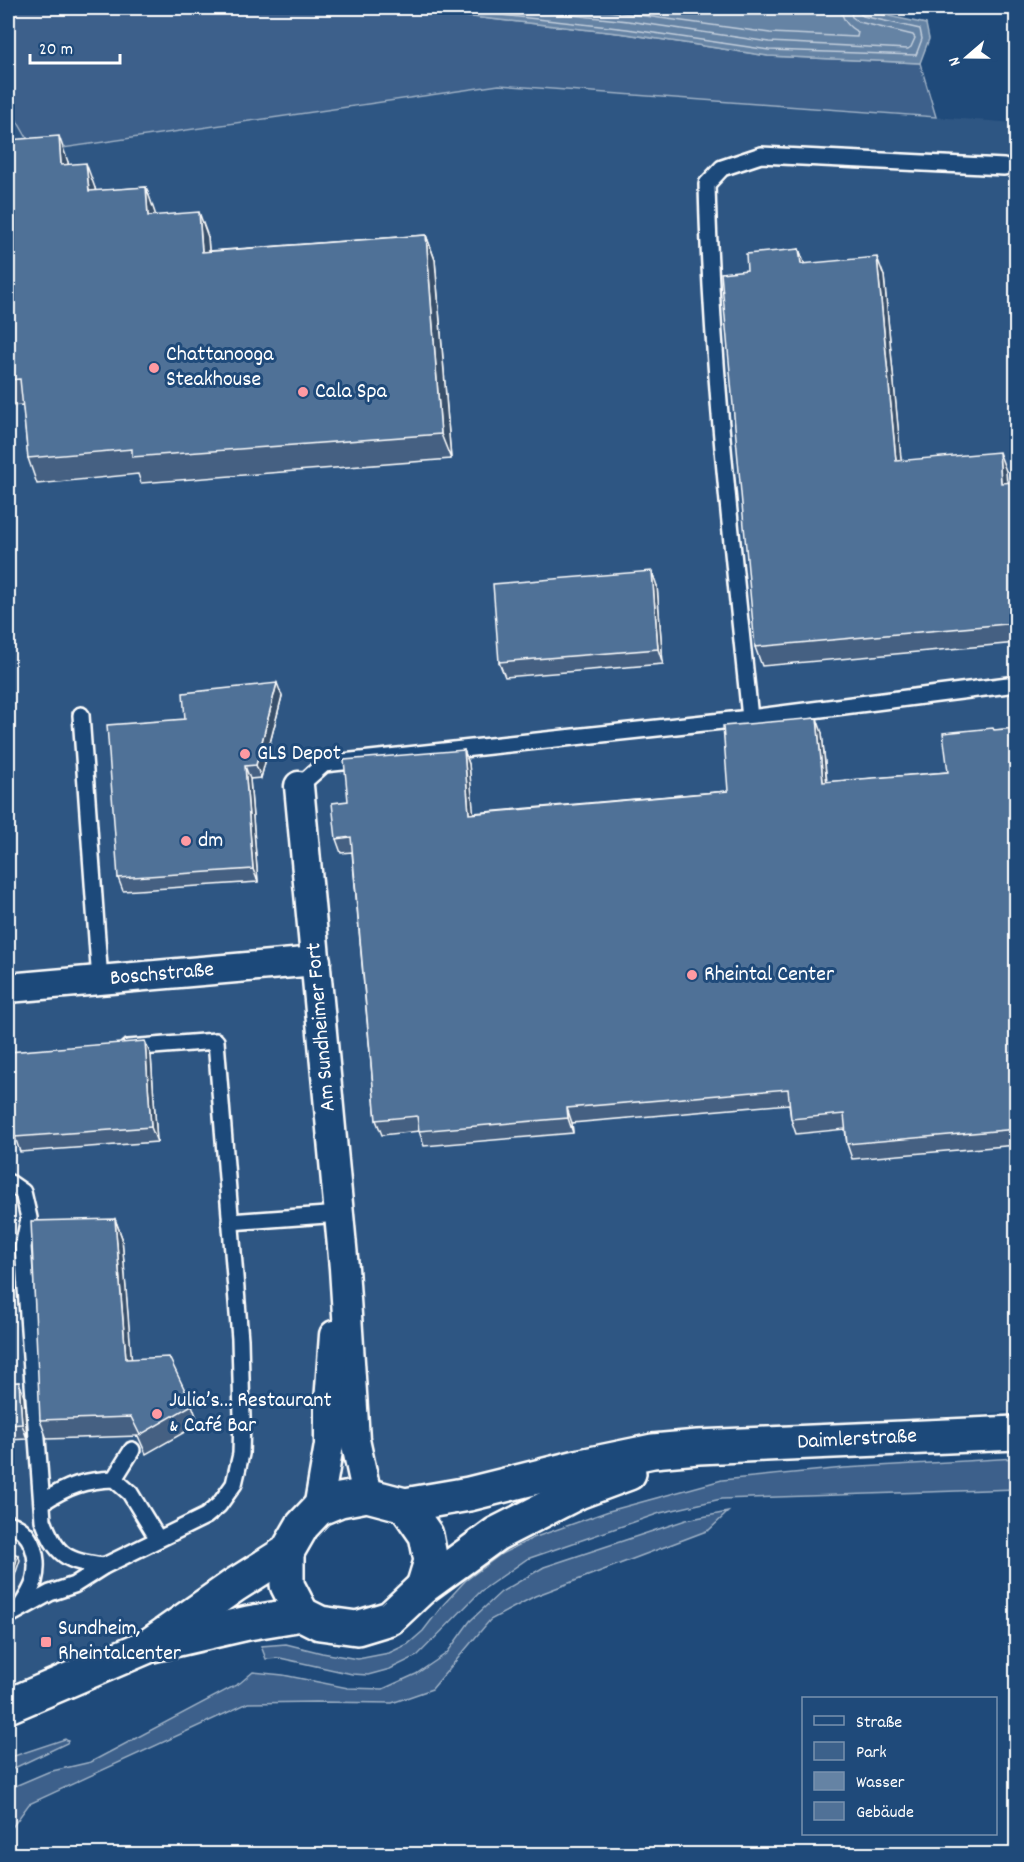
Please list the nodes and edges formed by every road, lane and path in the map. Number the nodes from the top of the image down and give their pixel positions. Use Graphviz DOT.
graph roads {
  1 [pos="1004,167"];
  2 [pos="1017,684"];
  3 [pos="81,715"];
  4 [pos="750,718"];
  5 [pos="299,786"];
  6 [pos="316,961"];
  7 [pos="100,981"];
  8 [pos="8,988"];
  9 [pos="114,1049"];
  10 [pos="8,1183"];
  11 [pos="339,1214"];
  12 [pos="230,1222"];
  13 [pos="344,1268"];
  14 [pos="1017,1433"];
  15 [pos="698,1447"];
  16 [pos="132,1450"];
  17 [pos="114,1479"];
  18 [pos="367,1495"];
  19 [pos="43,1502"];
  20 [pos="405,1505"];
  21 [pos="318,1509"];
  22 [pos="8,1523"];
  23 [pos="158,1539"];
  24 [pos="287,1551"];
  25 [pos="104,1566"];
  26 [pos="423,1587"];
  27 [pos="14,1612"];
  28 [pos="302,1614"];
  29 [pos="148,1646"];
  30 [pos="8,1706"];
  1 -- 4 [label="lane"];
  2 -- 4 [label="lane"];
  3 -- 7 [label="lane"];
  4 -- 5 [label="lane"];
  5 -- 6 [label="street, Am Sundheimer Fort"];
  6 -- 7 [label="street, Boschstraße"];
  6 -- 11 [label="street, Am Sundheimer Fort"];
  7 -- 8 [label="street, Boschstraße"];
  9 -- 12 [label="lane"];
  10 -- 19 [label="lane"];
  11 -- 12 [label="lane"];
  11 -- 13 [label="street, Am Sundheimer Fort"];
  12 -- 23 [label="lane"];
  13 -- 18 [label="street, Am Sundheimer Fort"];
  13 -- 21 [label="street, Am Sundheimer Fort"];
  14 -- 15 [label="main road, Daimlerstraße"];
  15 -- 20 [label="main road, Daimlerstraße"];
  15 -- 26 [label="main road, Daimlerstraße"];
  16 -- 17 [label="lane"];
  17 -- 19 [label="lane"];
  17 -- 23 [label="lane"];
  18 -- 20 [label="main road, Daimlerstraße"];
  18 -- 21 [label="main road, Daimlerstraße"];
  19 -- 25 [label="lane"];
  20 -- 26 [label="main road"];
  21 -- 24 [label="main road, Daimlerstraße"];
  22 -- 27 [label="lane"];
  23 -- 25 [label="lane"];
  24 -- 28 [label="main road"];
  24 -- 29 [label="main road, Daimlerstraße"];
  25 -- 27 [label="lane"];
  26 -- 28 [label="main road, Daimlerstraße"];
  28 -- 29 [label="main road, Daimlerstraße"];
  29 -- 30 [label="main road, Daimlerstraße"];
}
